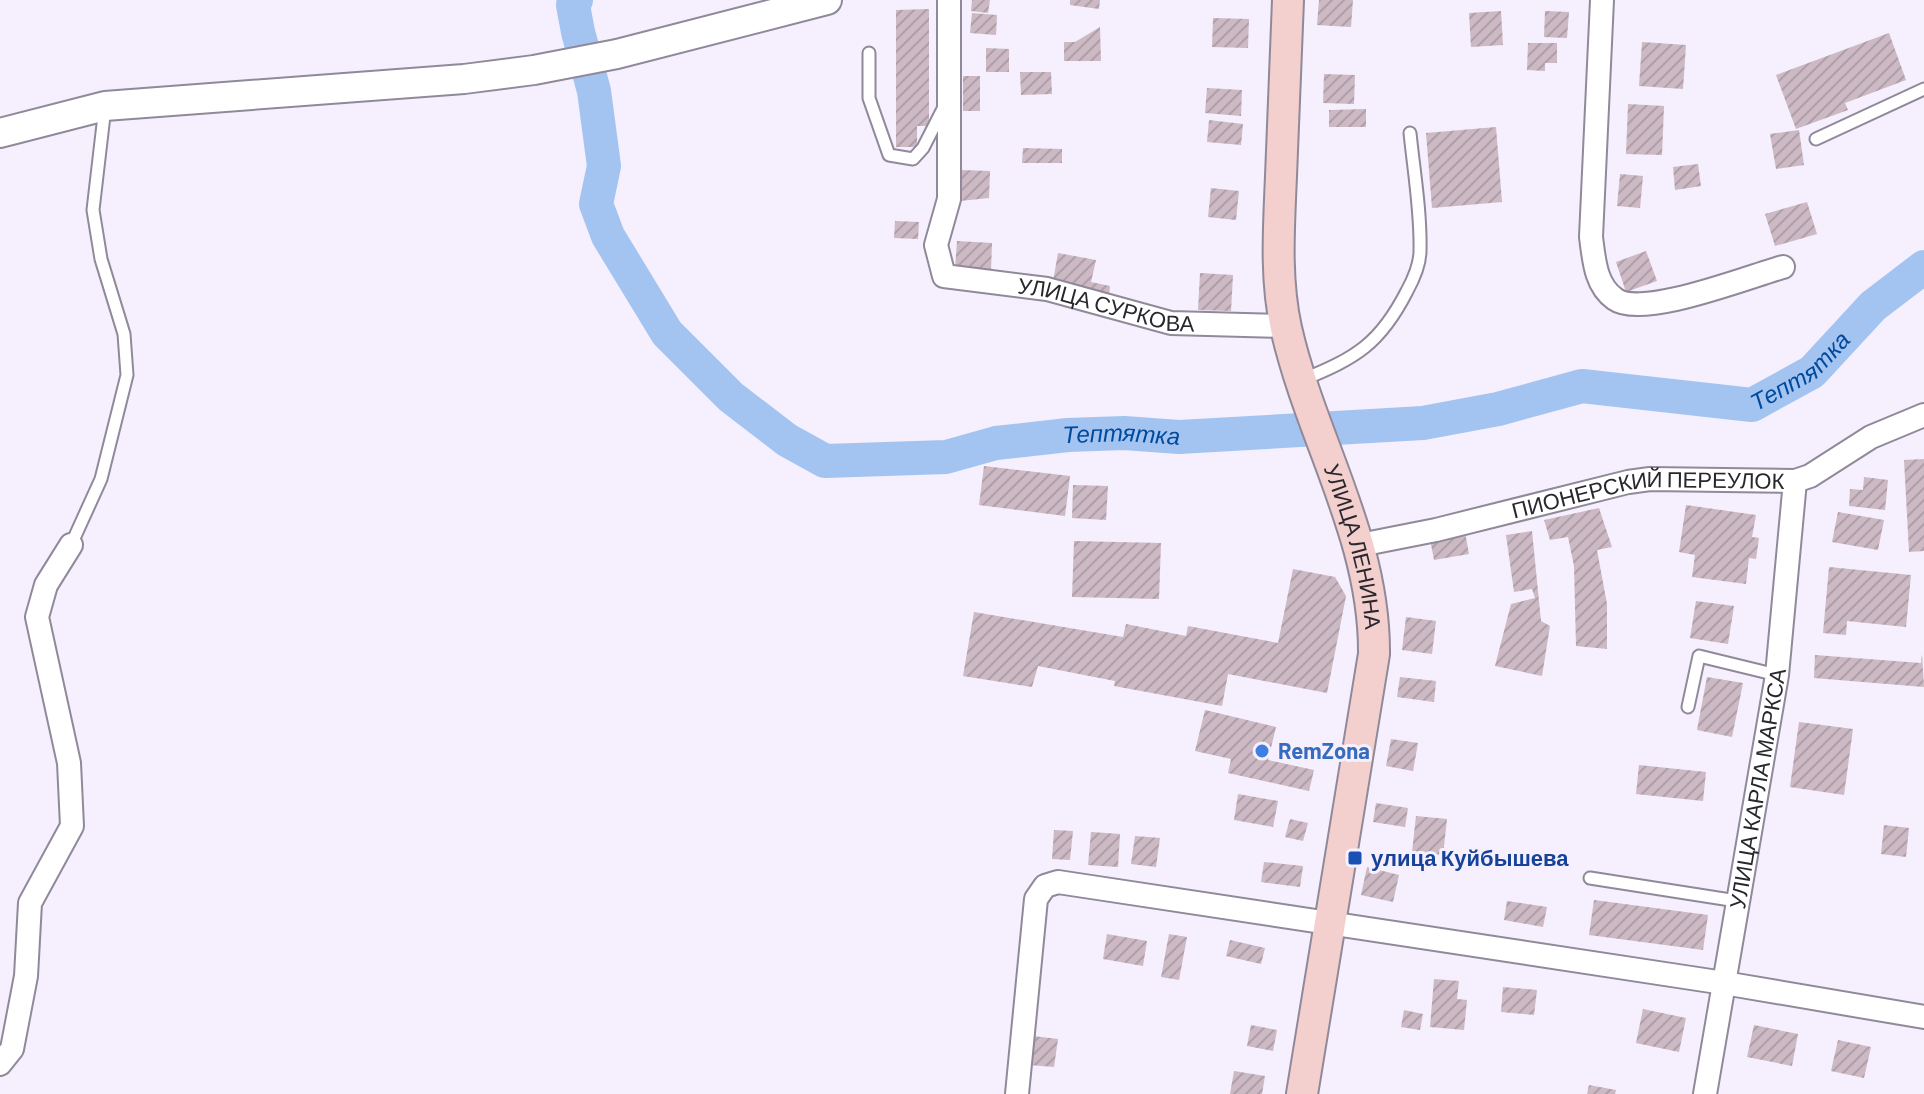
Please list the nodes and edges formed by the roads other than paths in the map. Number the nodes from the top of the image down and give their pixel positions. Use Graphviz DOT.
graph roads {
  1 [pos="827,0"];
  2 [pos="949,0"];
  3 [pos="1288,0"];
  4 [pos="1602,0"];
  5 [pos="869,53"];
  6 [pos="1924,89"];
  7 [pos="949,95"];
  8 [pos="105,106"];
  9 [pos="0,133"];
  10 [pos="1410,133"];
  11 [pos="1816,139"];
  12 [pos="1783,267"];
  13 [pos="1286,326"];
  14 [pos="1303,387"];
  15 [pos="1924,415"];
  16 [pos="1795,481"];
  17 [pos="71,545"];
  18 [pos="1360,545"];
  19 [pos="1777,675"];
  20 [pos="1688,707"];
  21 [pos="1590,878"];
  22 [pos="1737,901"];
  23 [pos="1331,922"];
  24 [pos="1724,983"];
  25 [pos="1924,1017"];
  26 [pos="0,1064"];
  27 [pos="1017,1094"];
  28 [pos="1302,1094"];
  29 [pos="1705,1094"];
  1 -- 8 [label="street"];
  2 -- 7 [label="street"];
  3 -- 13 [label="main road, УЛИЦА ЛЕНИНА"];
  4 -- 12 [label="street"];
  5 -- 7 [label="lane"];
  6 -- 11 [label="lane"];
  7 -- 13 [label="street, УЛИЦА СУРКОВА"];
  8 -- 9 [label="street"];
  8 -- 17 [label="lane"];
  10 -- 14 [label="lane"];
  13 -- 14 [label="main road, УЛИЦА ЛЕНИНА"];
  14 -- 18 [label="main road, УЛИЦА ЛЕНИНА"];
  15 -- 16 [label="street, ПИОНЕРСКИЙ ПЕРЕУЛОК"];
  16 -- 18 [label="street, ПИОНЕРСКИЙ ПЕРЕУЛОК"];
  16 -- 19 [label="street, УЛИЦА КАРЛА МАРКСА"];
  17 -- 26 [label="street"];
  18 -- 23 [label="main road, УЛИЦА ЛЕНИНА"];
  19 -- 20 [label="lane"];
  19 -- 22 [label="street, УЛИЦА КАРЛА МАРКСА"];
  21 -- 22 [label="lane"];
  22 -- 24 [label="street, УЛИЦА КАРЛА МАРКСА"];
  23 -- 24 [label="street"];
  23 -- 27 [label="street"];
  23 -- 28 [label="main road, УЛИЦА ЛЕНИНА"];
  24 -- 25 [label="street"];
  24 -- 29 [label="street, УЛИЦА КАРЛА МАРКСА"];
}
